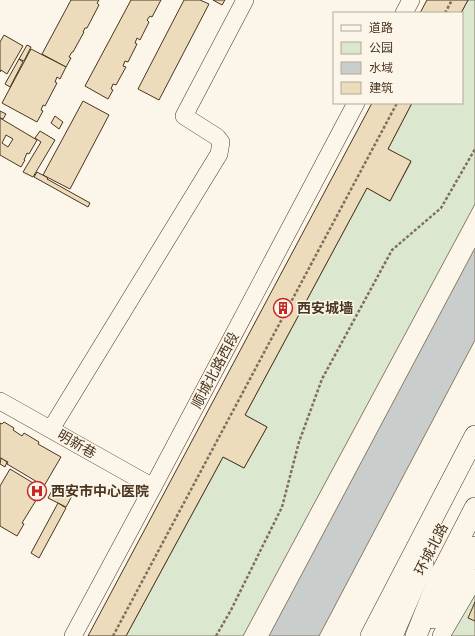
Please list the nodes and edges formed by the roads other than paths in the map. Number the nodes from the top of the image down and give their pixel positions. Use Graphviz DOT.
graph roads {
  1 [pos="245,0"];
  2 [pos="411,0"];
  3 [pos="405,12"];
  4 [pos="355,104"];
  5 [pos="0,401"];
  6 [pos="51,429"];
  7 [pos="475,436"];
  8 [pos="475,464"];
  9 [pos="153,487"];
  10 [pos="475,508"];
  11 [pos="475,547"];
  12 [pos="475,578"];
  13 [pos="73,636"];
  14 [pos="371,636"];
  15 [pos="392,636"];
  16 [pos="416,636"];
  17 [pos="423,636"];
  18 [pos="441,636"];
  1 -- 6 [label="street"];
  2 -- 3 [label="street"];
  4 -- 9 [label="street, 顺城北路西段"];
  5 -- 6 [label="street, 明新巷"];
  6 -- 9 [label="street, 明新巷"];
  7 -- 14 [label="main road"];
  8 -- 15 [label="main road, 环城北路"];
  9 -- 13 [label="street, 顺城北路西段"];
  10 -- 16 [label="main road, 环城北路"];
  11 -- 17 [label="main road"];
  12 -- 18 [label="street"];
}
